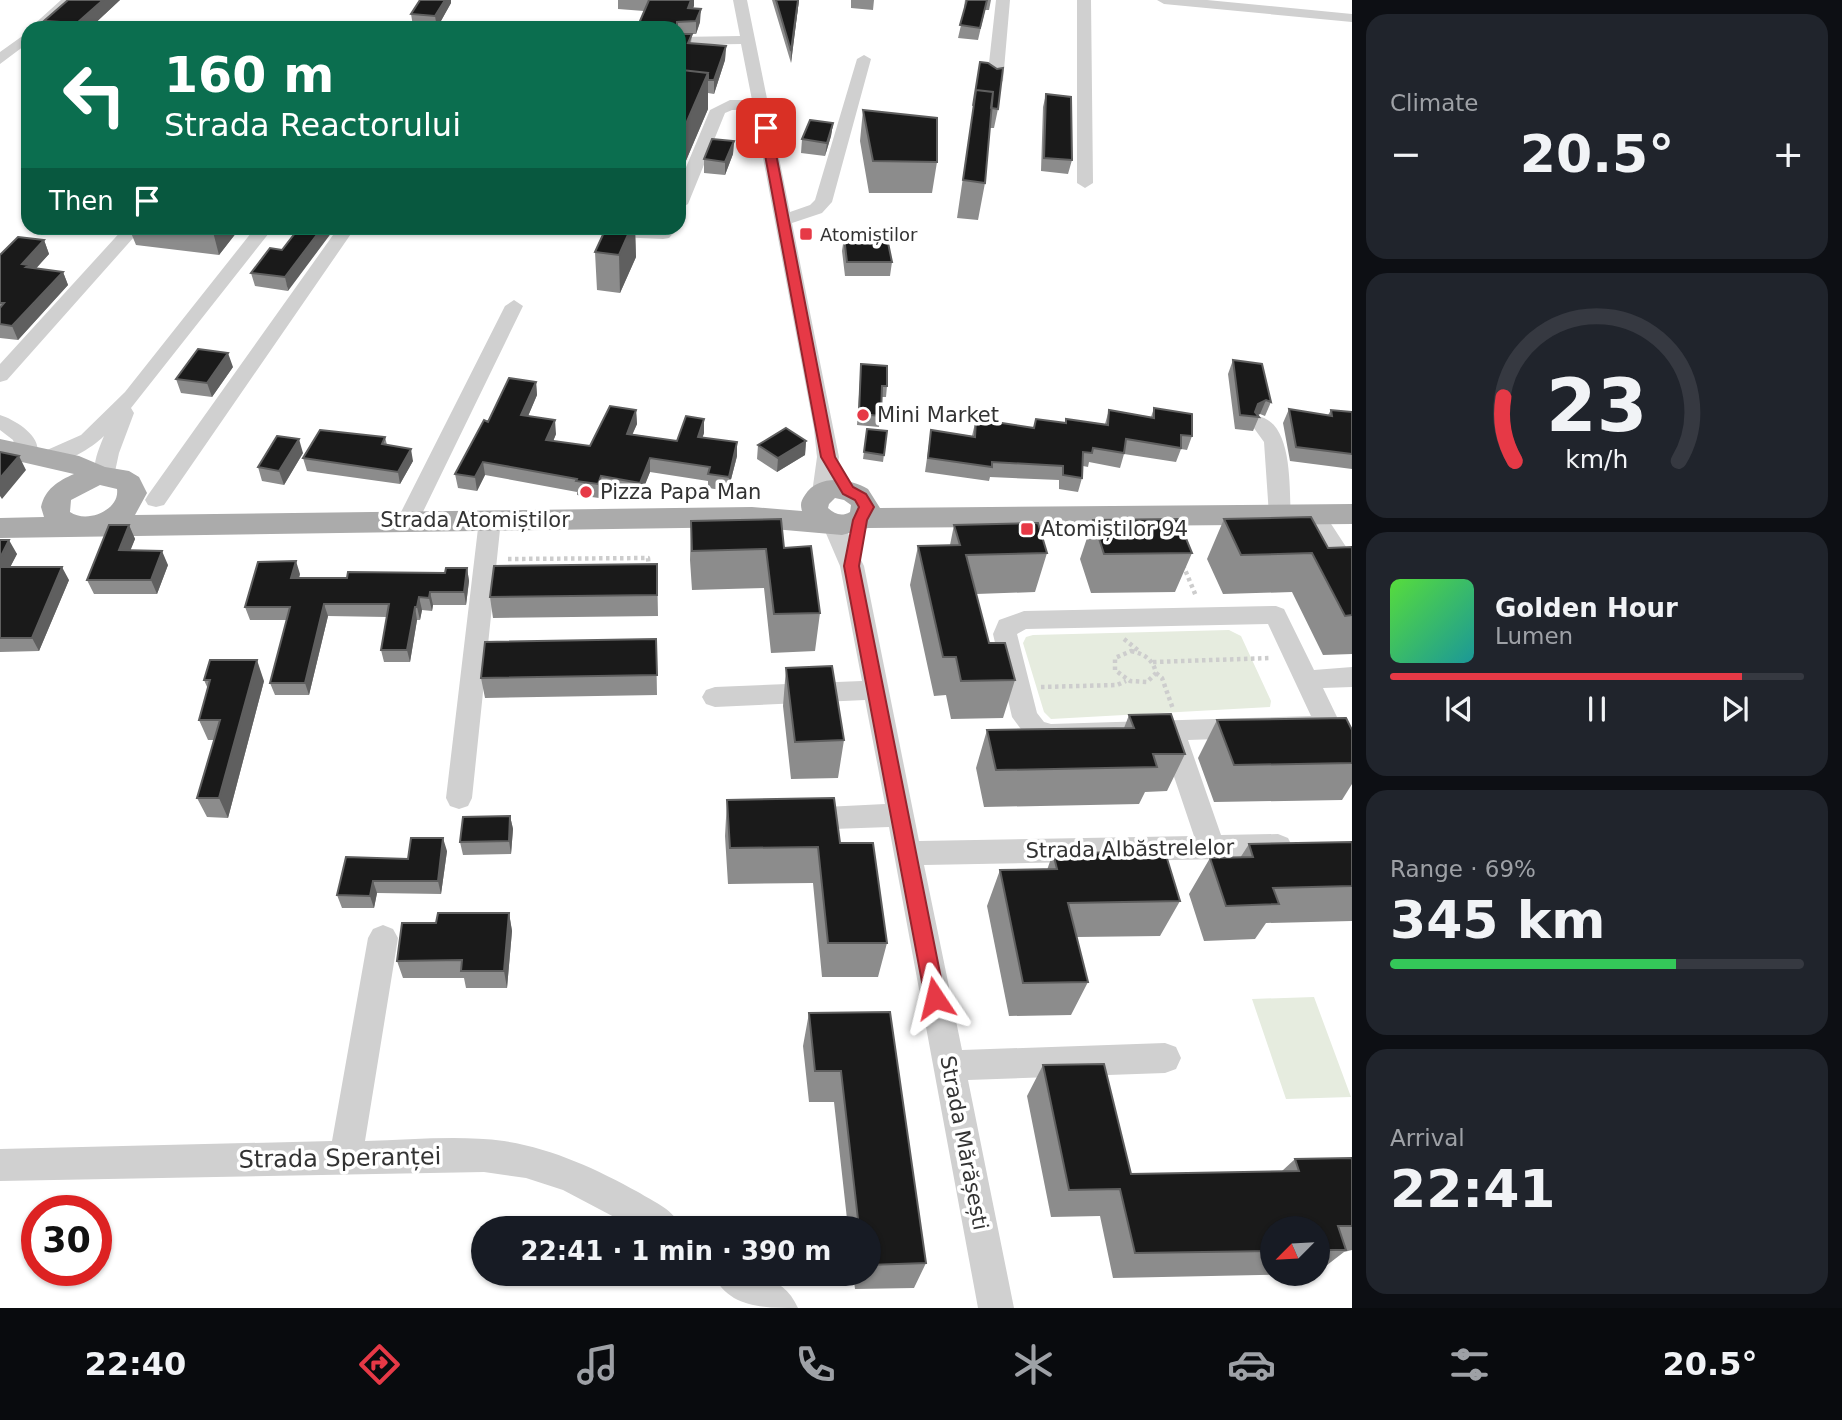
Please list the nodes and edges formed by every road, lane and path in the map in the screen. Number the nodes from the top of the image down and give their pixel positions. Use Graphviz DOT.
graph roads {
  1 [pos="69,0"];
  2 [pos="740,0"];
  3 [pos="1003,0"];
  4 [pos="1084,0"];
  5 [pos="1164,0"];
  6 [pos="1198,2"];
  7 [pos="1352,18"];
  8 [pos="45,21"];
  9 [pos="748,40"];
  10 [pos="686,41"];
  11 [pos="14,48"];
  12 [pos="864,59"];
  13 [pos="0,60"];
  14 [pos="995,80"];
  15 [pos="708,101"];
  16 [pos="730,105"];
  17 [pos="761,105"];
  18 [pos="1084,183"];
  19 [pos="686,187"];
  20 [pos="784,220"];
  21 [pos="127,235"];
  22 [pos="258,235"];
  23 [pos="341,235"];
  24 [pos="514,306"];
  25 [pos="0,376"];
  26 [pos="132,396"];
  27 [pos="0,422"];
  28 [pos="1261,424"];
  29 [pos="0,447"];
  30 [pos="36,457"];
  31 [pos="144,493"];
  32 [pos="84,499"];
  33 [pos="842,508"];
  34 [pos="1314,514"];
  35 [pos="1352,514"];
  36 [pos="1280,515"];
  37 [pos="408,520"];
  38 [pos="491,520"];
  39 [pos="198,522"];
  40 [pos="4,528"];
  41 [pos="486,559"];
  42 [pos="1181,559"];
  43 [pos="1352,574"];
  44 [pos="650,581"];
  45 [pos="1205,616"];
  46 [pos="1296,657"];
  47 [pos="1153,662"];
  48 [pos="1156,673"];
  49 [pos="1352,677"];
  50 [pos="1307,680"];
  51 [pos="1127,681"];
  52 [pos="1018,688"];
  53 [pos="877,690"];
  54 [pos="715,698"];
  55 [pos="1176,731"];
  56 [pos="459,798"];
  57 [pos="901,815"];
  58 [pos="781,820"];
  59 [pos="1301,846"];
  60 [pos="1212,848"];
  61 [pos="909,853"];
  62 [pos="383,938"];
  63 [pos="1165,1058"];
  64 [pos="948,1066"];
  65 [pos="346,1157"];
  66 [pos="0,1165"];
  67 [pos="645,1216"];
  68 [pos="748,1286"];
  69 [pos="780,1308"];
  70 [pos="996,1308"];
  1 -- 8 [label="street"];
  2 -- 9 [label="street"];
  3 -- 14 [label="street"];
  4 -- 18 [label="street"];
  5 -- 6 [label="street"];
  6 -- 7 [label="street"];
  9 -- 10 [label="street"];
  9 -- 17 [label="street"];
  11 -- 13 [label="street"];
  12 -- 20 [label="street"];
  15 -- 16 [label="street"];
  16 -- 17 [label="street"];
  16 -- 19 [label="street"];
  17 -- 20 [label="street"];
  20 -- 33 [label="street"];
  21 -- 25 [label="street"];
  22 -- 26 [label="street"];
  23 -- 31 [label="street"];
  24 -- 37 [label="street"];
  26 -- 30 [label="street"];
  26 -- 32 [label="street"];
  27 -- 30 [label="street"];
  28 -- 36 [label="street"];
  29 -- 30 [label="main road"];
  30 -- 32 [label="main road"];
  31 -- 32 [label="main road, Strada Atomiștilor"];
  31 -- 32 [label="main road"];
  31 -- 39 [label="main road, Strada Atomiștilor"];
  32 -- 39 [label="main road, Strada Atomiștilor"];
  32 -- 40 [label="main road, Strada Atomiștilor"];
  33 -- 36 [label="main road, Strada Atomiștilor"];
  33 -- 38 [label="main road, Strada Atomiștilor"];
  33 -- 53 [label="street, Strada Mărășești"];
  34 -- 35 [label="main road, Strada Atomiștilor"];
  34 -- 36 [label="main road, Strada Atomiștilor"];
  34 -- 43 [label="street"];
  37 -- 38 [label="main road, Strada Atomiștilor"];
  37 -- 39 [label="main road, Strada Atomiștilor"];
  38 -- 41 [label="street"];
  41 -- 44 [label="path"];
  41 -- 56 [label="street"];
  42 -- 45 [label="path"];
  45 -- 46 [label="street"];
  45 -- 52 [label="street"];
  46 -- 47 [label="path"];
  46 -- 50 [label="street"];
  47 -- 48 [label="path"];
  47 -- 51 [label="path"];
  48 -- 51 [label="path"];
  48 -- 55 [label="path"];
  49 -- 50 [label="street"];
  50 -- 55 [label="street"];
  51 -- 52 [label="path"];
  52 -- 55 [label="street"];
  53 -- 54 [label="street"];
  53 -- 57 [label="street, Strada Mărășești"];
  55 -- 60 [label="street"];
  57 -- 58 [label="street"];
  57 -- 61 [label="street, Strada Mărășești"];
  59 -- 60 [label="street, Strada Albăstrelelor"];
  60 -- 61 [label="street, Strada Albăstrelelor"];
  61 -- 64 [label="street, Strada Mărășești"];
  62 -- 65 [label="street"];
  63 -- 64 [label="street"];
  64 -- 70 [label="street, Strada Mărășești"];
  65 -- 66 [label="street, Strada Speranței"];
  65 -- 67 [label="street, Strada Speranței"];
  68 -- 69 [label="street"];
}
